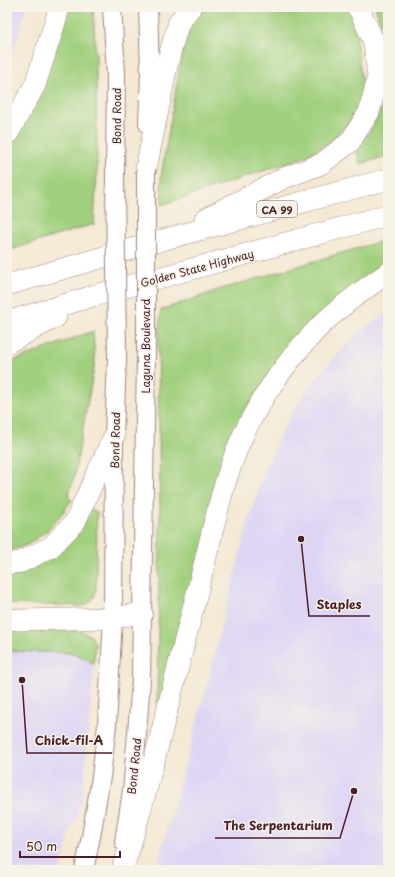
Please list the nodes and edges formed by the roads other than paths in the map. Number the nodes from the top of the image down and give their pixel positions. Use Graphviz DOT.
graph roads {
  1 [pos="58,7"];
  2 [pos="112,7"];
  3 [pos="148,7"];
  4 [pos="191,7"];
  5 [pos="356,7"];
  6 [pos="7,135"];
  7 [pos="146,169"];
  8 [pos="388,178"];
  9 [pos="388,215"];
  10 [pos="166,239"];
  11 [pos="388,273"];
  12 [pos="7,285"];
  13 [pos="94,296"];
  14 [pos="7,322"];
  15 [pos="7,343"];
  16 [pos="114,436"];
  17 [pos="7,564"];
  18 [pos="142,613"];
  19 [pos="113,618"];
  20 [pos="7,619"];
  21 [pos="84,870"];
  22 [pos="119,870"];
  23 [pos="122,870"];
  1 -- 6 [label="highway"];
  2 -- 16 [label="main road, Bond Road, bridge"];
  3 -- 7 [label="main road, Laguna Boulevard"];
  4 -- 7 [label="highway"];
  5 -- 10 [label="highway"];
  7 -- 18 [label="main road, Laguna Boulevard, bridge"];
  8 -- 10 [label="highway, CA 99"];
  9 -- 13 [label="highway, Golden State Highway"];
  10 -- 12 [label="highway, CA 99"];
  11 -- 23 [label="highway"];
  13 -- 14 [label="highway, Golden State Highway"];
  13 -- 15 [label="highway"];
  16 -- 17 [label="highway"];
  16 -- 19 [label="main road, Bond Road"];
  18 -- 19 [label="highway"];
  18 -- 22 [label="main road, Bond Road"];
  19 -- 20 [label="highway"];
  19 -- 21 [label="main road, Bond Road"];
}
